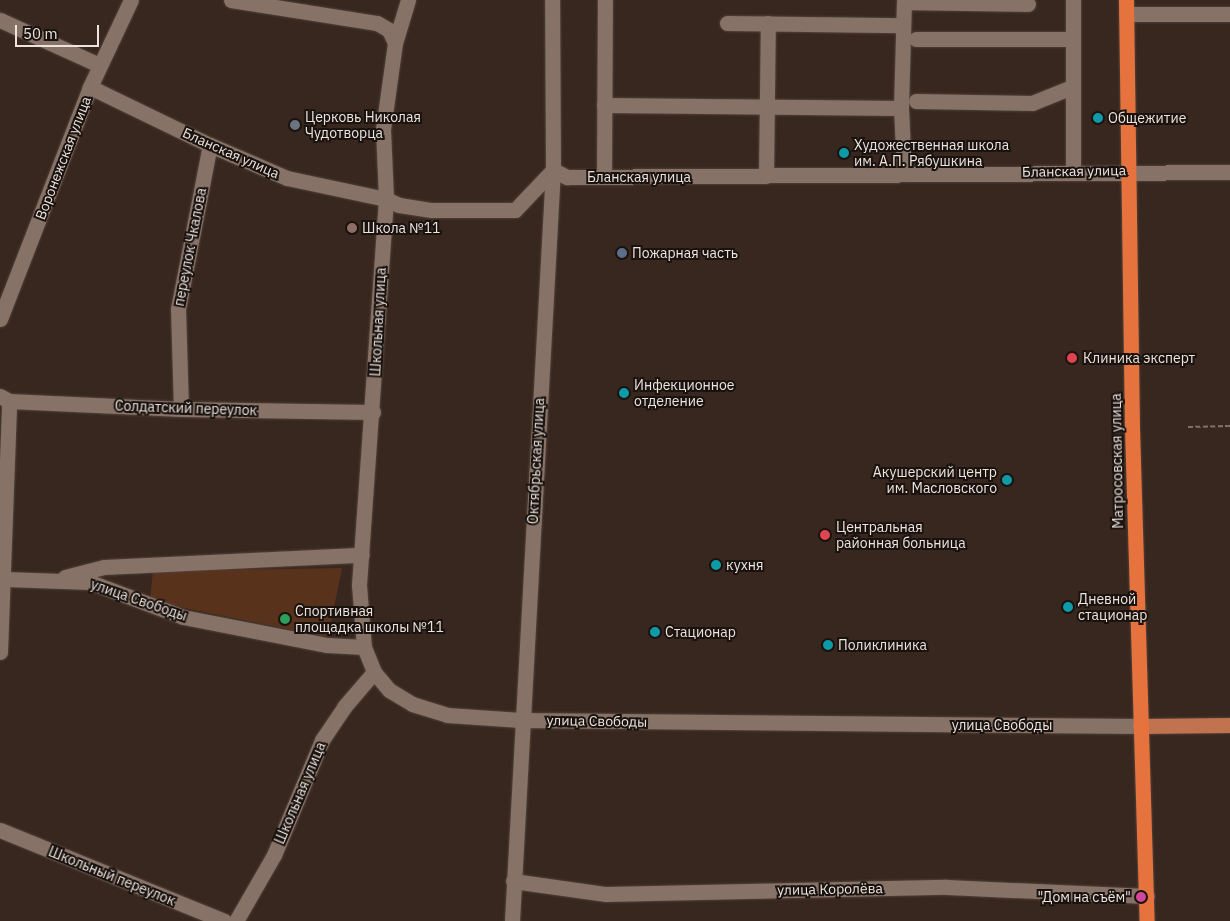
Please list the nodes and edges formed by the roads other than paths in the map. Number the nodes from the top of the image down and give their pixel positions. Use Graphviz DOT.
graph roads {
  1 [pos="131,0"];
  2 [pos="231,0"];
  3 [pos="408,0"];
  4 [pos="552,0"];
  5 [pos="605,0"];
  6 [pos="1073,0"];
  7 [pos="1028,4"];
  8 [pos="1126,7"];
  9 [pos="1230,14"];
  10 [pos="0,20"];
  11 [pos="727,23"];
  12 [pos="768,23"];
  13 [pos="903,25"];
  14 [pos="916,38"];
  15 [pos="1072,39"];
  16 [pos="395,42"];
  17 [pos="99,64"];
  18 [pos="90,87"];
  19 [pos="1072,87"];
  20 [pos="916,101"];
  21 [pos="604,105"];
  22 [pos="767,107"];
  23 [pos="901,108"];
  24 [pos="210,145"];
  25 [pos="553,170"];
  26 [pos="1127,171"];
  27 [pos="1072,172"];
  28 [pos="1230,172"];
  29 [pos="904,173"];
  30 [pos="766,176"];
  31 [pos="604,177"];
  32 [pos="386,199"];
  33 [pos="0,319"];
  34 [pos="4,398"];
  35 [pos="181,409"];
  36 [pos="373,412"];
  37 [pos="362,555"];
  38 [pos="5,579"];
  39 [pos="59,579"];
  40 [pos="364,647"];
  41 [pos="0,652"];
  42 [pos="374,672"];
  43 [pos="521,720"];
  44 [pos="1230,725"];
  45 [pos="1140,726"];
  46 [pos="0,830"];
  47 [pos="513,882"];
  48 [pos="1146,896"];
  49 [pos="224,921"];
  50 [pos="236,921"];
  51 [pos="512,921"];
  52 [pos="1147,921"];
  1 -- 17 [label="street, Воронежская улица"];
  2 -- 16 [label="street"];
  3 -- 16 [label="street, Школьная улица"];
  4 -- 25 [label="street, Октябрьская улица"];
  5 -- 21 [label="street"];
  6 -- 15 [label="street"];
  7 -- 13 [label="street"];
  8 -- 9 [label="street"];
  8 -- 26 [label="highway, Матросовская улица"];
  10 -- 17 [label="street"];
  11 -- 12 [label="street"];
  12 -- 13 [label="street"];
  12 -- 22 [label="street"];
  13 -- 23 [label="street"];
  14 -- 15 [label="street"];
  15 -- 19 [label="street"];
  16 -- 32 [label="street, Школьная улица"];
  17 -- 18 [label="street, Воронежская улица"];
  18 -- 24 [label="street, Бланская улица"];
  18 -- 33 [label="street, Воронежская улица"];
  19 -- 20 [label="street"];
  19 -- 27 [label="street"];
  21 -- 22 [label="street"];
  21 -- 31 [label="street"];
  22 -- 23 [label="street"];
  22 -- 30 [label="street"];
  23 -- 29 [label="street"];
  24 -- 32 [label="street, Бланская улица"];
  24 -- 35 [label="street, переулок Чкалова"];
  25 -- 31 [label="street, Бланская улица"];
  25 -- 32 [label="street, Бланская улица"];
  25 -- 43 [label="street, Октябрьская улица"];
  26 -- 27 [label="street, Бланская улица"];
  26 -- 28 [label="street, Бланская улица"];
  26 -- 45 [label="highway, Матросовская улица"];
  27 -- 29 [label="street, Бланская улица"];
  29 -- 30 [label="street, Бланская улица"];
  30 -- 31 [label="street, Бланская улица"];
  32 -- 36 [label="street, Школьная улица"];
  34 -- 35 [label="street, Солдатский переулок"];
  34 -- 38 [label="street"];
  35 -- 36 [label="street, Солдатский переулок"];
  36 -- 37 [label="street, Школьная улица"];
  37 -- 39 [label="street"];
  37 -- 40 [label="street, Школьная улица"];
  38 -- 39 [label="street, улица Свободы"];
  38 -- 41 [label="street"];
  39 -- 40 [label="street, улица Свободы"];
  40 -- 42 [label="street, улица Свободы"];
  42 -- 43 [label="street, улица Свободы"];
  42 -- 50 [label="street, Школьная улица"];
  43 -- 45 [label="street, улица Свободы"];
  43 -- 47 [label="street, Октябрьская улица"];
  44 -- 45 [label="main road, улица Свободы"];
  45 -- 48 [label="highway, Матросовская улица"];
  46 -- 49 [label="street, Школьный переулок"];
  47 -- 48 [label="street, улица Королёва"];
  47 -- 51 [label="street, Октябрьская улица"];
  48 -- 52 [label="highway, Матросовская улица"];
}
